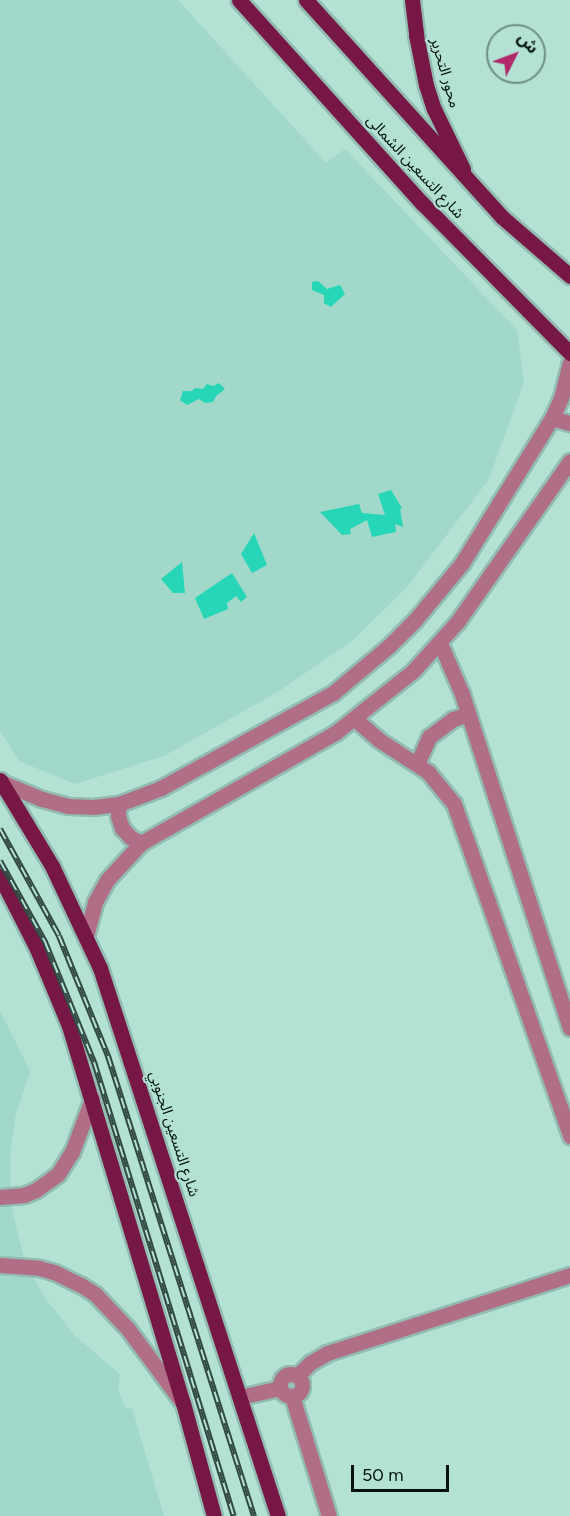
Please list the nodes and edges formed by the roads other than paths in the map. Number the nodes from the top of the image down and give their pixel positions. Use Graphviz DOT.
graph roads {
  1 [pos="238,0"];
  2 [pos="306,0"];
  3 [pos="412,0"];
  4 [pos="471,185"];
  5 [pos="570,276"];
  6 [pos="570,353"];
  7 [pos="570,363"];
  8 [pos="552,418"];
  9 [pos="570,423"];
  10 [pos="570,462"];
  11 [pos="440,644"];
  12 [pos="468,714"];
  13 [pos="355,719"];
  14 [pos="417,764"];
  15 [pos="1,782"];
  16 [pos="119,804"];
  17 [pos="141,843"];
  18 [pos="0,876"];
  19 [pos="86,936"];
  20 [pos="570,1028"];
  21 [pos="92,1099"];
  22 [pos="570,1136"];
  23 [pos="0,1197"];
  24 [pos="0,1265"];
  25 [pos="570,1275"];
  26 [pos="286,1392"];
  27 [pos="240,1397"];
  28 [pos="183,1403"];
  29 [pos="214,1516"];
  30 [pos="278,1516"];
  31 [pos="329,1516"];
  1 -- 6 [label="main road, شارع التسعين الشمالى"];
  2 -- 4 [label="main road, شارع التسعين الشمالى"];
  3 -- 4 [label="main road, محور التحرير"];
  4 -- 5 [label="main road, شارع التسعين الشمالى"];
  7 -- 8 [label="street"];
  8 -- 9 [label="street"];
  8 -- 16 [label="street"];
  10 -- 11 [label="street"];
  11 -- 12 [label="street"];
  11 -- 13 [label="street"];
  12 -- 14 [label="street"];
  12 -- 20 [label="street"];
  13 -- 14 [label="street"];
  13 -- 17 [label="street"];
  14 -- 22 [label="street"];
  15 -- 16 [label="street"];
  15 -- 19 [label="main road, شارع التسعين الجنوبي"];
  16 -- 17 [label="street"];
  17 -- 19 [label="street"];
  18 -- 21 [label="main road"];
  19 -- 27 [label="main road, شارع التسعين الجنوبي"];
  21 -- 23 [label="street"];
  21 -- 28 [label="main road"];
  24 -- 28 [label="street"];
  25 -- 26 [label="street"];
  26 -- 27 [label="street"];
  26 -- 31 [label="street"];
  27 -- 30 [label="main road, شارع التسعين الجنوبي"];
  28 -- 29 [label="main road"];
}
